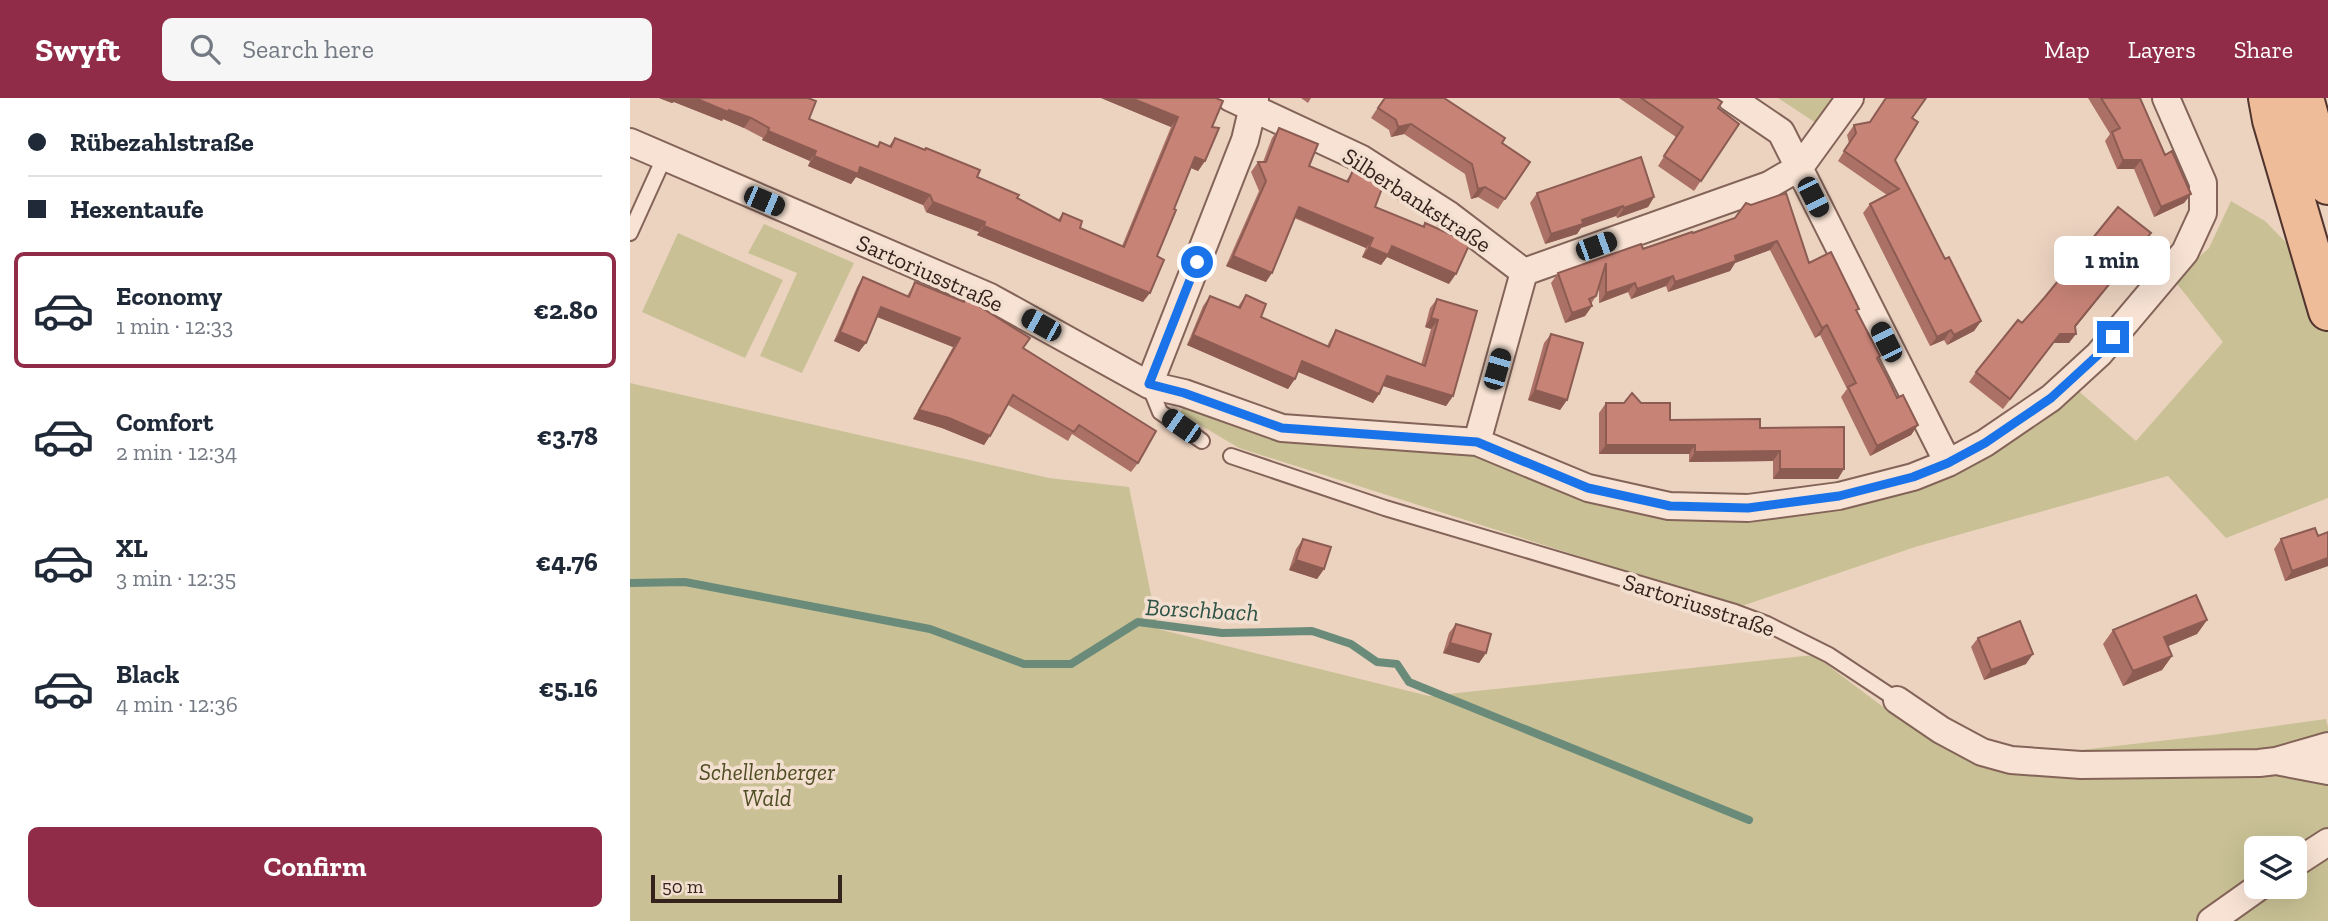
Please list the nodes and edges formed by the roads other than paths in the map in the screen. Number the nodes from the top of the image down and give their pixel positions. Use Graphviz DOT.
graph roads {
  1 [pos="1731,98"];
  2 [pos="1850,98"];
  3 [pos="2166,98"];
  4 [pos="2268,98"];
  5 [pos="2304,98"];
  6 [pos="1246,102"];
  7 [pos="630,142"];
  8 [pos="664,158"];
  9 [pos="1800,167"];
  10 [pos="2328,185"];
  11 [pos="630,233"];
  12 [pos="1524,272"];
  13 [pos="2328,311"];
  14 [pos="1149,384"];
  15 [pos="1202,441"];
  16 [pos="1477,442"];
  17 [pos="1231,456"];
  18 [pos="1948,463"];
  19 [pos="1897,700"];
  20 [pos="2328,746"];
  21 [pos="2276,761"];
  22 [pos="2328,771"];
  23 [pos="2328,842"];
  24 [pos="2307,856"];
  25 [pos="2244,898"];
  26 [pos="2211,921"];
  1 -- 9 [label="street"];
  2 -- 9 [label="street"];
  3 -- 18 [label="street, Sartoriusstraße"];
  4 -- 13 [label="main road"];
  5 -- 10 [label="main road"];
  6 -- 12 [label="street, Silberbankstraße"];
  6 -- 14 [label="street"];
  7 -- 8 [label="street, Sartoriusstraße"];
  8 -- 11 [label="lane"];
  8 -- 14 [label="street, Sartoriusstraße"];
  9 -- 12 [label="street"];
  9 -- 18 [label="street"];
  12 -- 16 [label="street"];
  14 -- 15 [label="lane"];
  14 -- 16 [label="street, Sartoriusstraße"];
  16 -- 18 [label="street, Sartoriusstraße"];
  17 -- 19 [label="lane, Sartoriusstraße"];
  19 -- 21 [label="street, Sartoriusstraße"];
  20 -- 21 [label="street, Sartoriusstraße"];
  21 -- 22 [label="street, Sartoriusstraße"];
  23 -- 24 [label="street"];
  25 -- 26 [label="street"];
}
